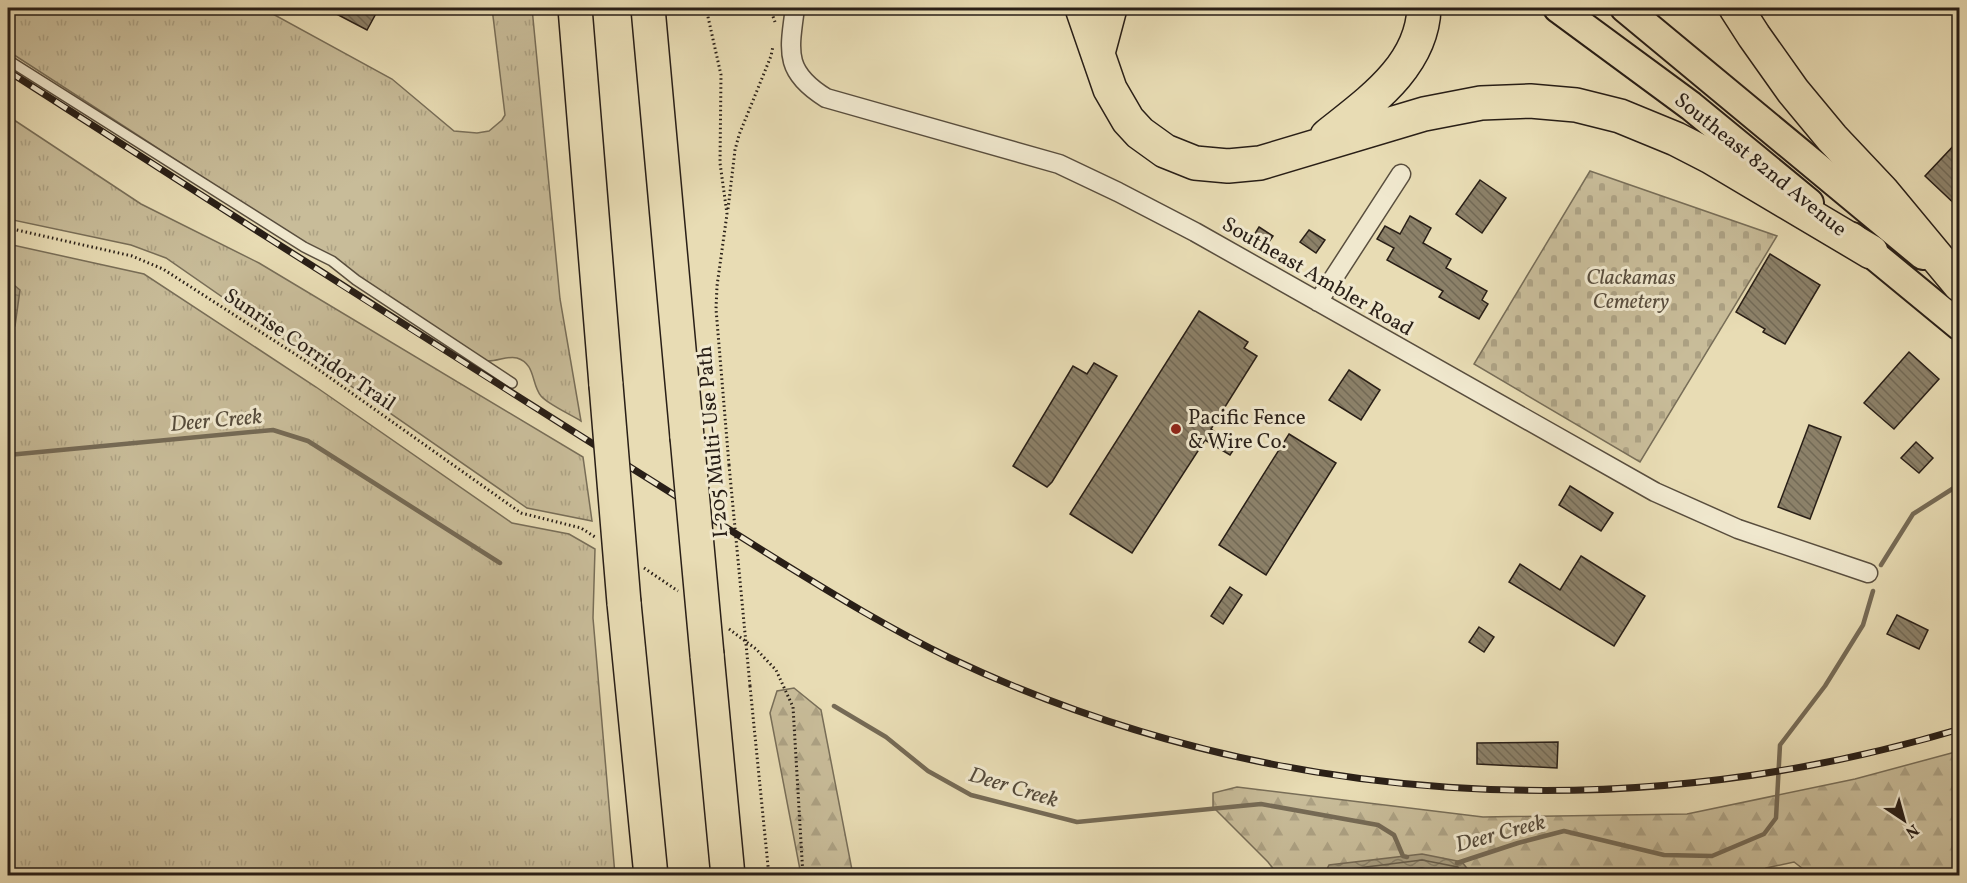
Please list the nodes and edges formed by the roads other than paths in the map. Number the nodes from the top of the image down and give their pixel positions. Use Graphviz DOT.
graph roads {
  1 [pos="575,8"];
  2 [pos="648,8"];
  3 [pos="658,8"];
  4 [pos="795,8"];
  5 [pos="1082,8"];
  6 [pos="1110,8"];
  7 [pos="1424,8"];
  8 [pos="1558,8"];
  9 [pos="1625,8"];
  10 [pos="1737,8"];
  11 [pos="1098,53"];
  12 [pos="8,60"];
  13 [pos="653,70"];
  14 [pos="1314,147"];
  15 [pos="1401,174"];
  16 [pos="1871,252"];
  17 [pos="1959,285"];
  18 [pos="1318,302"];
  19 [pos="1959,326"];
  20 [pos="512,383"];
  21 [pos="1868,573"];
  22 [pos="651,876"];
  23 [pos="728,876"];
  1 -- 22 [label="highway, bridge"];
  2 -- 13 [label="highway"];
  3 -- 13 [label="highway"];
  4 -- 18 [label="street, Southeast Ambler Road"];
  5 -- 11 [label="highway"];
  6 -- 11 [label="highway"];
  7 -- 14 [label="highway"];
  8 -- 16 [label="main road, Southeast 82nd Avenue"];
  9 -- 17 [label="main road, Southeast 82nd Avenue"];
  10 -- 17 [label="highway"];
  11 -- 14 [label="highway"];
  12 -- 20 [label="lane"];
  13 -- 23 [label="highway, bridge"];
  14 -- 16 [label="highway"];
  15 -- 18 [label="street"];
  16 -- 19 [label="main road, Southeast 82nd Avenue"];
  18 -- 21 [label="street, Southeast Ambler Road"];
}
